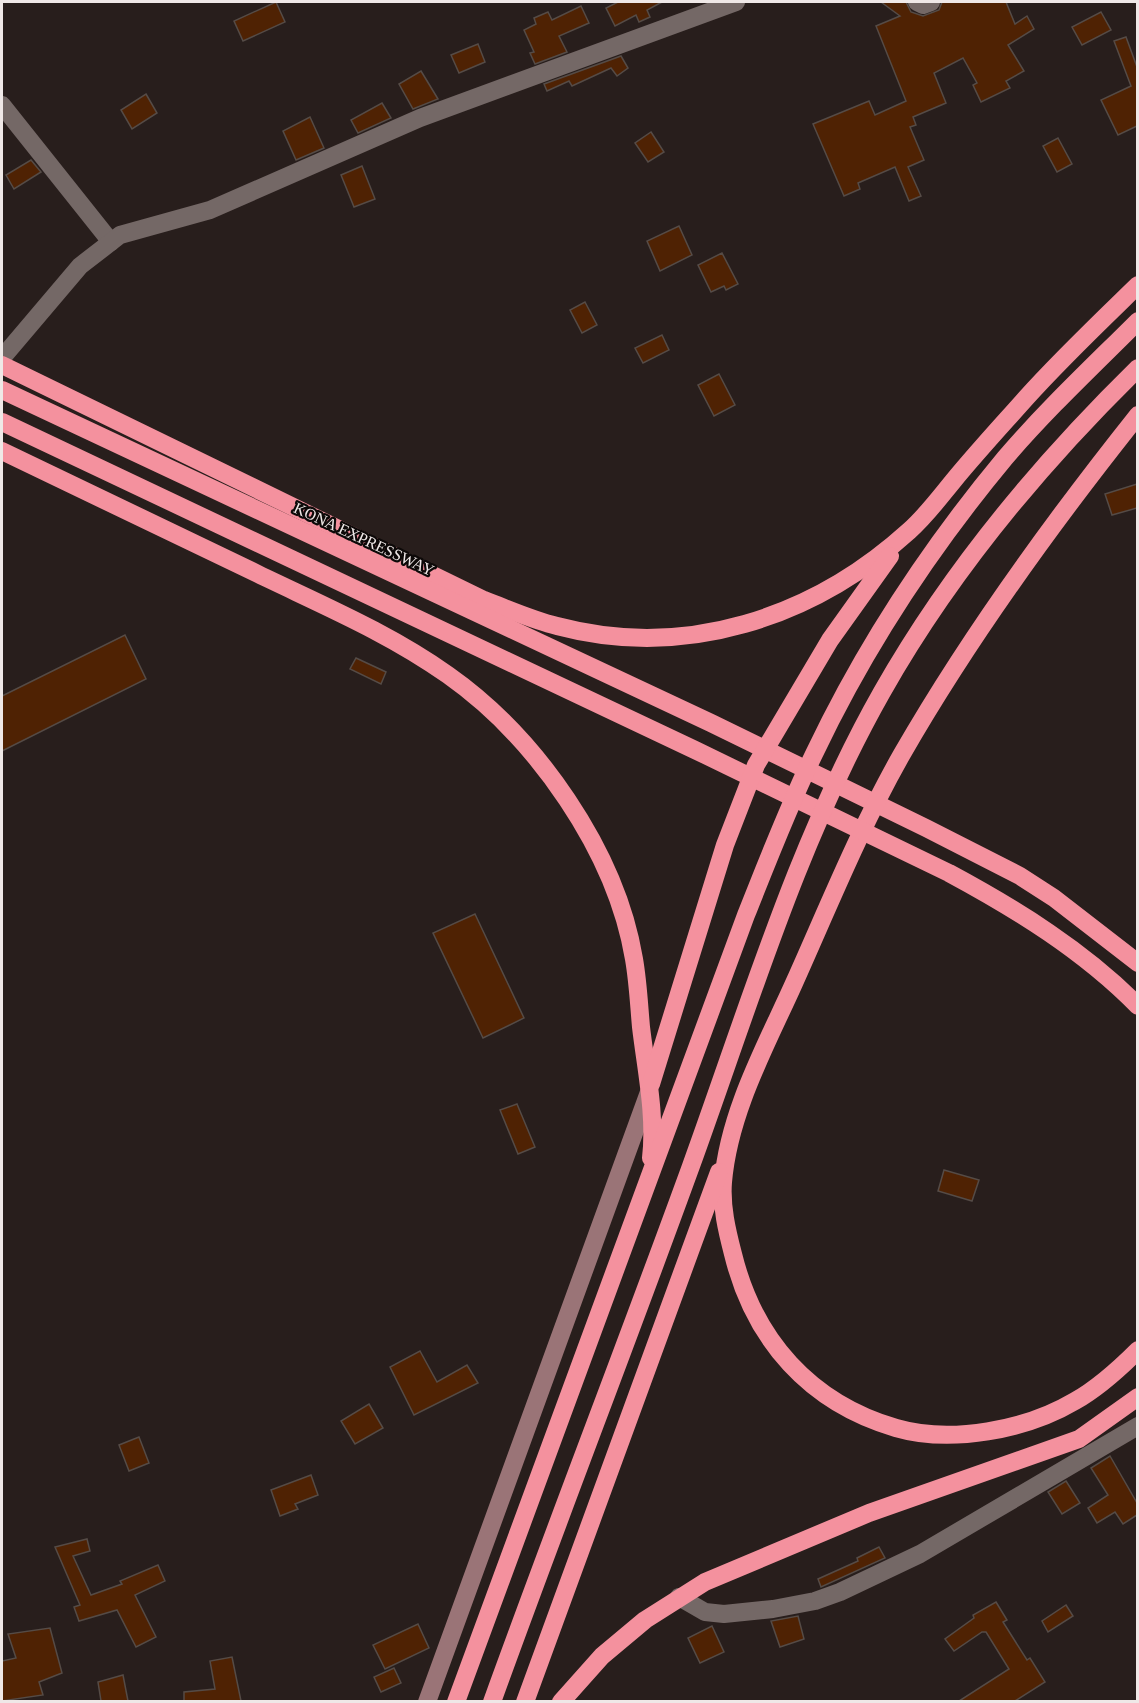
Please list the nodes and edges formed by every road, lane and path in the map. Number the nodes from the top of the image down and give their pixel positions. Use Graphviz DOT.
graph roads {
  1 [pos="736,2"];
  2 [pos="917,2"];
  3 [pos="931,2"];
  4 [pos="2,105"];
  5 [pos="111,242"];
  6 [pos="1137,285"];
  7 [pos="1137,321"];
  8 [pos="2,358"];
  9 [pos="2,365"];
  10 [pos="1137,368"];
  11 [pos="2,390"];
  12 [pos="1137,415"];
  13 [pos="2,422"];
  14 [pos="2,451"];
  15 [pos="911,530"];
  16 [pos="1137,963"];
  17 [pos="1137,1006"];
  18 [pos="649,1092"];
  19 [pos="729,1145"];
  20 [pos="649,1178"];
  21 [pos="1137,1350"];
  22 [pos="1137,1397"];
  23 [pos="1137,1426"];
  24 [pos="680,1597"];
  25 [pos="427,1701"];
  26 [pos="456,1701"];
  27 [pos="492,1701"];
  28 [pos="525,1701"];
  29 [pos="561,1701"];
  1 -- 5 [label="street"];
  2 -- 3 [label="street"];
  4 -- 5 [label="street"];
  5 -- 8 [label="street"];
  6 -- 15 [label="highway"];
  7 -- 20 [label="highway"];
  9 -- 15 [label="highway"];
  10 -- 27 [label="highway"];
  11 -- 16 [label="highway, KONA EXPRESSWAY"];
  12 -- 19 [label="highway"];
  13 -- 17 [label="highway"];
  14 -- 18 [label="highway"];
  15 -- 18 [label="highway"];
  18 -- 20 [label="highway"];
  18 -- 25 [label="street"];
  19 -- 21 [label="highway"];
  19 -- 28 [label="highway"];
  20 -- 26 [label="highway"];
  22 -- 24 [label="highway"];
  23 -- 24 [label="street"];
  24 -- 29 [label="highway"];
}
